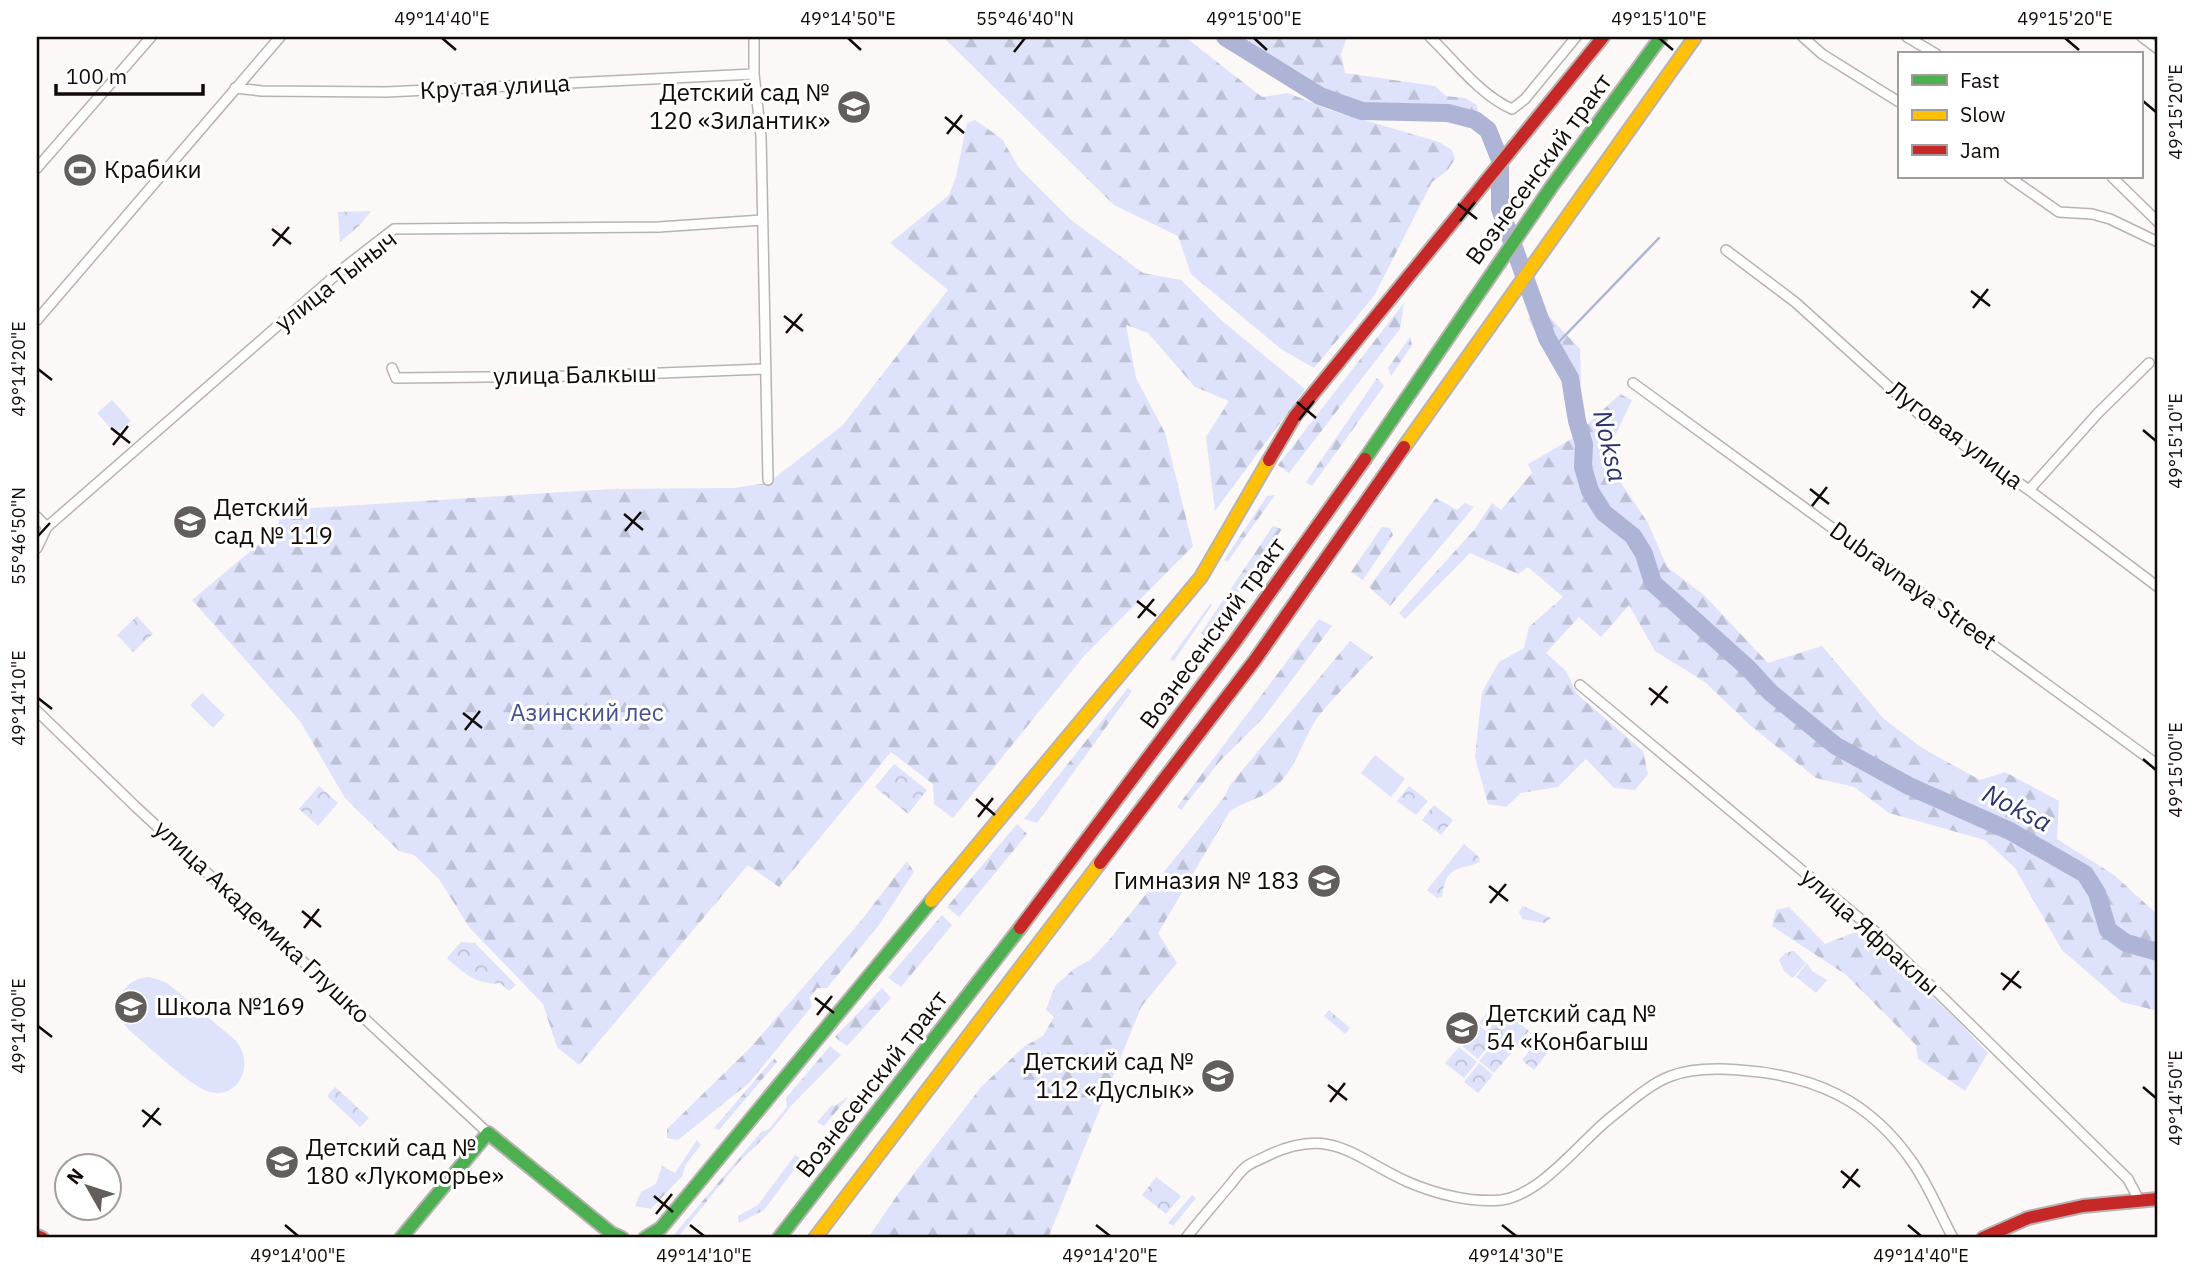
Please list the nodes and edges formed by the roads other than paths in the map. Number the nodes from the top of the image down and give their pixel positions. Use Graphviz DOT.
graph roads {
  1 [pos="151,37"];
  2 [pos="280,37"];
  3 [pos="754,37"];
  4 [pos="1430,37"];
  5 [pos="1576,37"];
  6 [pos="1603,37"];
  7 [pos="1661,37"];
  8 [pos="1695,37"];
  9 [pos="1803,37"];
  10 [pos="1907,37"];
  11 [pos="2142,37"];
  12 [pos="2158,49"];
  13 [pos="1933,52"];
  14 [pos="754,74"];
  15 [pos="235,88"];
  16 [pos="1898,101"];
  17 [pos="37,168"];
  18 [pos="2010,178"];
  19 [pos="2113,178"];
  20 [pos="762,220"];
  21 [pos="2158,222"];
  22 [pos="2158,242"];
  23 [pos="1726,250"];
  24 [pos="37,320"];
  25 [pos="2149,363"];
  26 [pos="392,368"];
  27 [pos="764,369"];
  28 [pos="1633,383"];
  29 [pos="768,480"];
  30 [pos="2029,491"];
  31 [pos="37,517"];
  32 [pos="47,527"];
  33 [pos="37,548"];
  34 [pos="2158,587"];
  35 [pos="1580,685"];
  36 [pos="37,711"];
  37 [pos="2158,765"];
  38 [pos="488,1133"];
  39 [pos="2158,1199"];
  40 [pos="2138,1200"];
  41 [pos="37,1236"];
  42 [pos="42,1238"];
  43 [pos="401,1238"];
  44 [pos="622,1238"];
  45 [pos="645,1238"];
  46 [pos="779,1238"];
  47 [pos="815,1238"];
  48 [pos="1186,1238"];
  49 [pos="1952,1238"];
  50 [pos="1983,1238"];
  1 -- 17 [label="street"];
  2 -- 15 [label="street"];
  3 -- 14 [label="street"];
  4 -- 5 [label="street"];
  6 -- 45 [label="main road"];
  7 -- 46 [label="main road, Вознесенский тракт"];
  8 -- 47 [label="main road, Вознесенский тракт"];
  9 -- 16 [label="street"];
  10 -- 13 [label="street"];
  11 -- 12 [label="street"];
  14 -- 15 [label="street, Крутая улица"];
  14 -- 20 [label="street"];
  15 -- 24 [label="street"];
  18 -- 22 [label="street"];
  19 -- 21 [label="street"];
  20 -- 27 [label="street"];
  20 -- 32 [label="street, улица Тыныч"];
  23 -- 30 [label="street, Луговая улица"];
  25 -- 30 [label="street"];
  26 -- 27 [label="street, улица Балкыш"];
  27 -- 29 [label="street"];
  28 -- 37 [label="street, Dubravnaya Street"];
  30 -- 34 [label="street, Луговая улица"];
  31 -- 32 [label="street"];
  32 -- 33 [label="street, улица Тыныч"];
  35 -- 40 [label="street, улица Яфраклы"];
  36 -- 38 [label="street, улица Академика Глушко"];
  38 -- 43 [label="main road"];
  38 -- 44 [label="main road"];
  39 -- 40 [label="main road"];
  40 -- 50 [label="main road"];
  41 -- 42 [label="main road"];
  48 -- 49 [label="street"];
}
